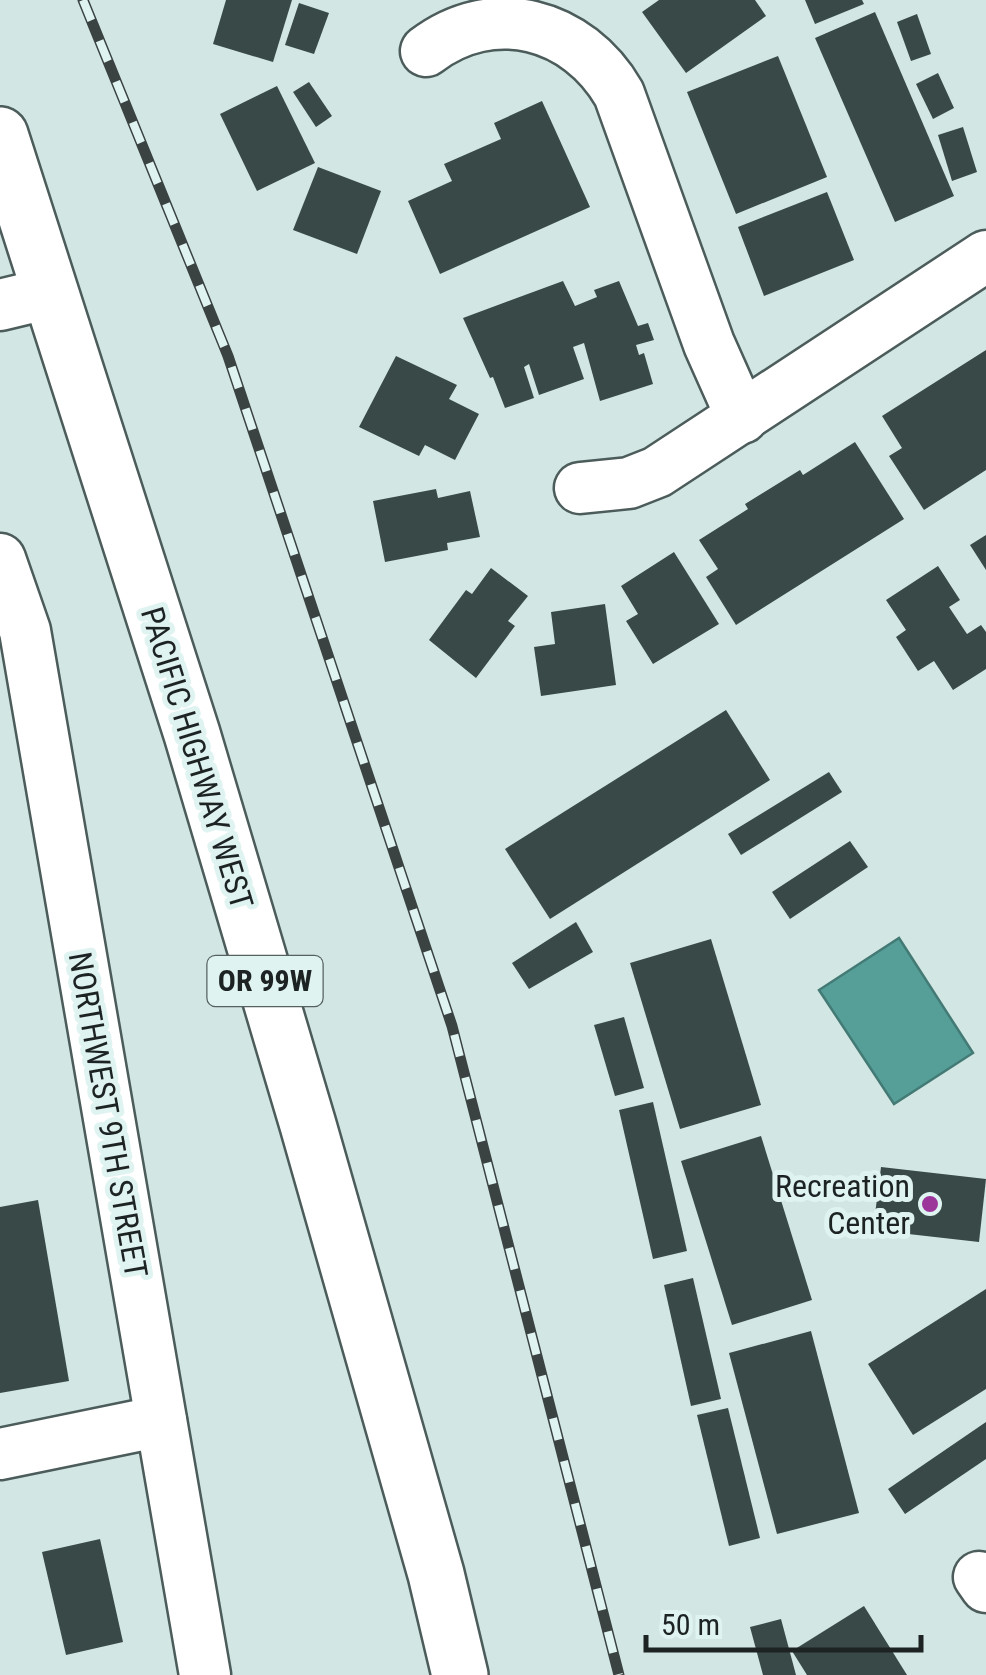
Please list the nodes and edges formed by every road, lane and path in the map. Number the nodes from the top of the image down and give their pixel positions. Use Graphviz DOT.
graph roads {
  1 [pos="426,51"];
  2 [pos="0,135"];
  3 [pos="986,256"];
  4 [pos="25,299"];
  5 [pos="742,418"];
  6 [pos="580,488"];
  7 [pos="0,558"];
  8 [pos="161,1421"];
  9 [pos="0,1454"];
  10 [pos="205,1675"];
  11 [pos="460,1675"];
  1 -- 5 [label="street"];
  2 -- 4 [label="highway, PACIFIC HIGHWAY WEST / OR 99W"];
  3 -- 5 [label="street"];
  4 -- 11 [label="highway, PACIFIC HIGHWAY WEST / OR 99W"];
  5 -- 6 [label="street"];
  7 -- 8 [label="street, NORTHWEST 9TH STREET"];
  8 -- 9 [label="street"];
  8 -- 10 [label="street, NORTHWEST 9TH STREET"];
}
